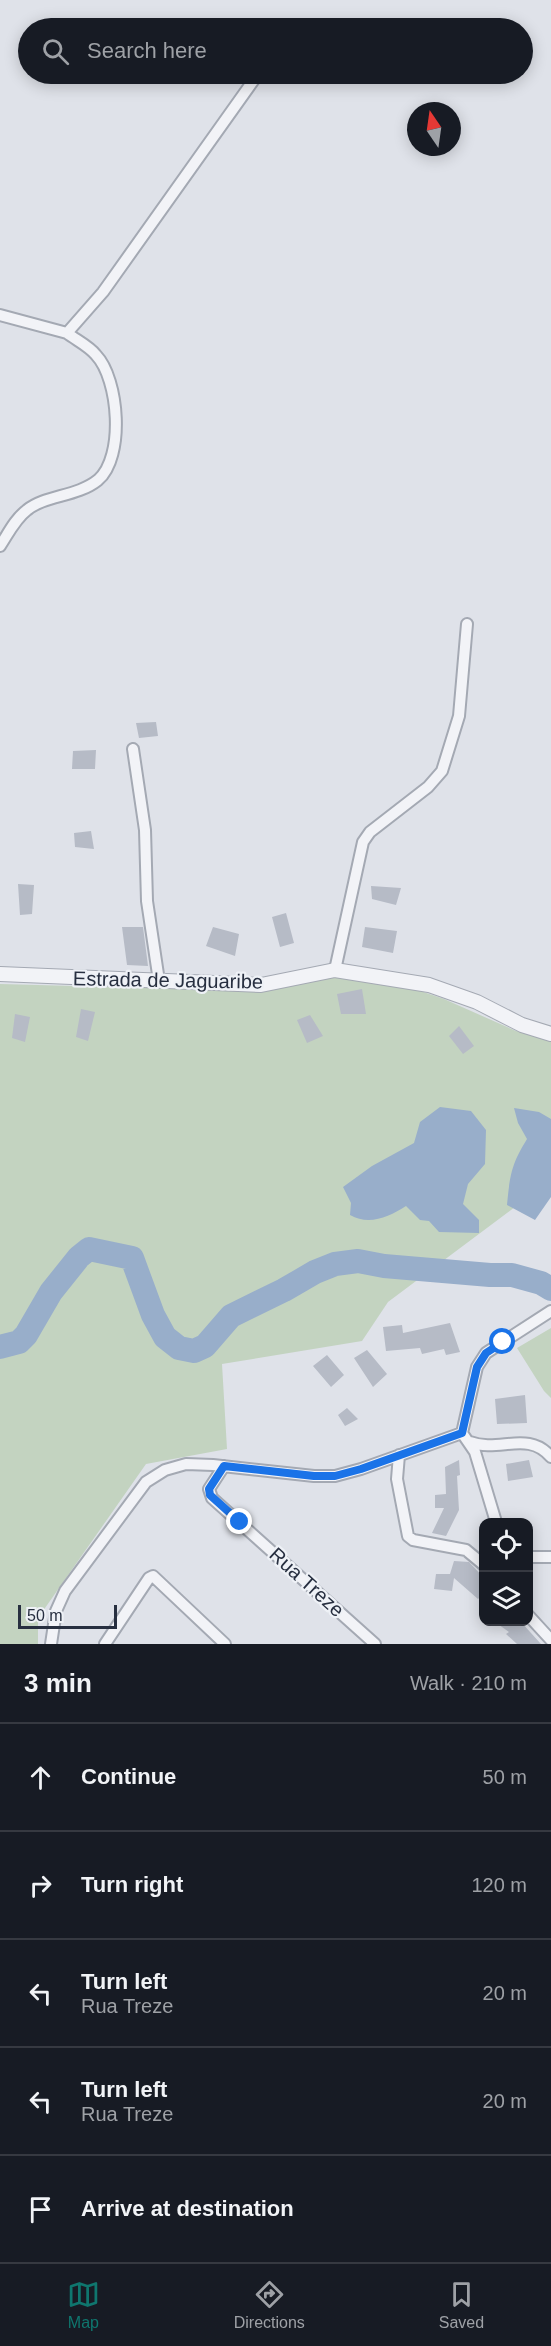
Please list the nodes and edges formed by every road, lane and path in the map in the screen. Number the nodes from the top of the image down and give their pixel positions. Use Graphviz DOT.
graph roads {
  1 [pos="251,84"];
  2 [pos="0,315"];
  3 [pos="67,333"];
  4 [pos="0,546"];
  5 [pos="467,624"];
  6 [pos="133,749"];
  7 [pos="335,970"];
  8 [pos="0,974"];
  9 [pos="159,981"];
  10 [pos="551,1034"];
  11 [pos="547,1314"];
  12 [pos="466,1438"];
  13 [pos="399,1455"];
  14 [pos="551,1457"];
  15 [pos="224,1466"];
  16 [pos="495,1518"];
  17 [pos="533,1557"];
  18 [pos="551,1557"];
  19 [pos="479,1561"];
  20 [pos="533,1620"];
  21 [pos="551,1640"];
  22 [pos="51,1644"];
  23 [pos="105,1644"];
  24 [pos="225,1644"];
  25 [pos="375,1644"];
  1 -- 3 [label="street"];
  2 -- 3 [label="street"];
  3 -- 4 [label="street"];
  5 -- 7 [label="street"];
  6 -- 9 [label="street"];
  7 -- 9 [label="street, Estrada de Jaguaribe"];
  7 -- 10 [label="street, Estrada de Jaguaribe"];
  8 -- 9 [label="street, Estrada de Jaguaribe"];
  11 -- 12 [label="street"];
  12 -- 13 [label="street"];
  12 -- 14 [label="street"];
  12 -- 16 [label="street"];
  13 -- 15 [label="street"];
  13 -- 19 [label="street"];
  15 -- 22 [label="street"];
  15 -- 25 [label="street, Rua Treze"];
  17 -- 18 [label="street"];
  20 -- 21 [label="street"];
  23 -- 24 [label="street"];
}
